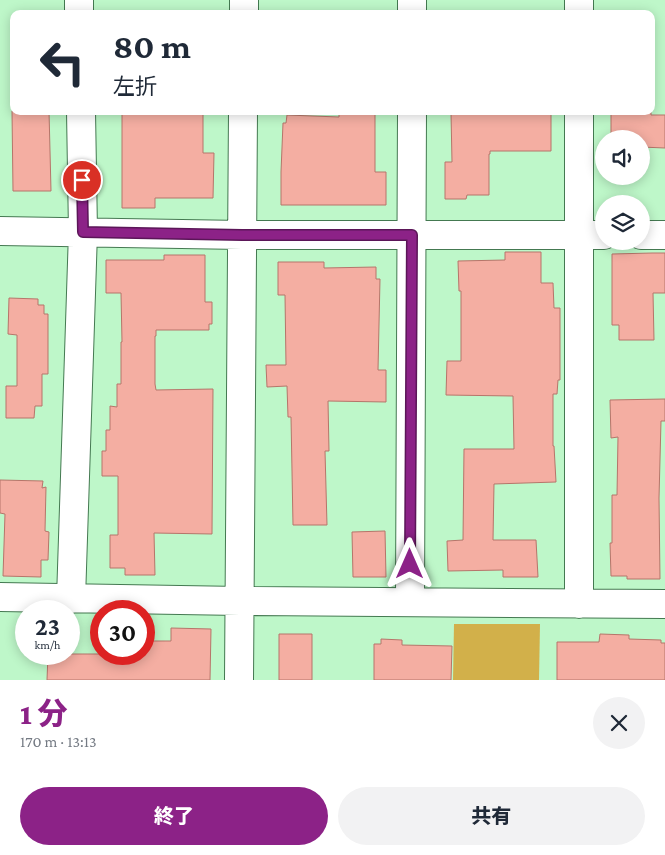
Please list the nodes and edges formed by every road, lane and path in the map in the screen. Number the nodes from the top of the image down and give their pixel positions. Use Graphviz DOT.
graph roads {
  1 [pos="81,115"];
  2 [pos="243,115"];
  3 [pos="412,115"];
  4 [pos="579,115"];
  5 [pos="0,231"];
  6 [pos="83,232"];
  7 [pos="242,235"];
  8 [pos="412,235"];
  9 [pos="592,235"];
  10 [pos="650,235"];
  11 [pos="665,235"];
  12 [pos="0,597"];
  13 [pos="71,599"];
  14 [pos="240,602"];
  15 [pos="410,602"];
  16 [pos="579,604"];
  17 [pos="665,604"];
  18 [pos="239,680"];
  1 -- 6 [label="street"];
  2 -- 7 [label="street"];
  3 -- 8 [label="street"];
  4 -- 9 [label="street"];
  5 -- 6 [label="street"];
  6 -- 7 [label="street"];
  6 -- 13 [label="street"];
  7 -- 8 [label="street"];
  7 -- 14 [label="street"];
  8 -- 9 [label="street"];
  8 -- 15 [label="street"];
  9 -- 16 [label="street"];
  10 -- 11 [label="street"];
  12 -- 13 [label="street"];
  13 -- 14 [label="street"];
  14 -- 15 [label="street"];
  14 -- 18 [label="street"];
  15 -- 16 [label="street"];
  16 -- 17 [label="street"];
}
